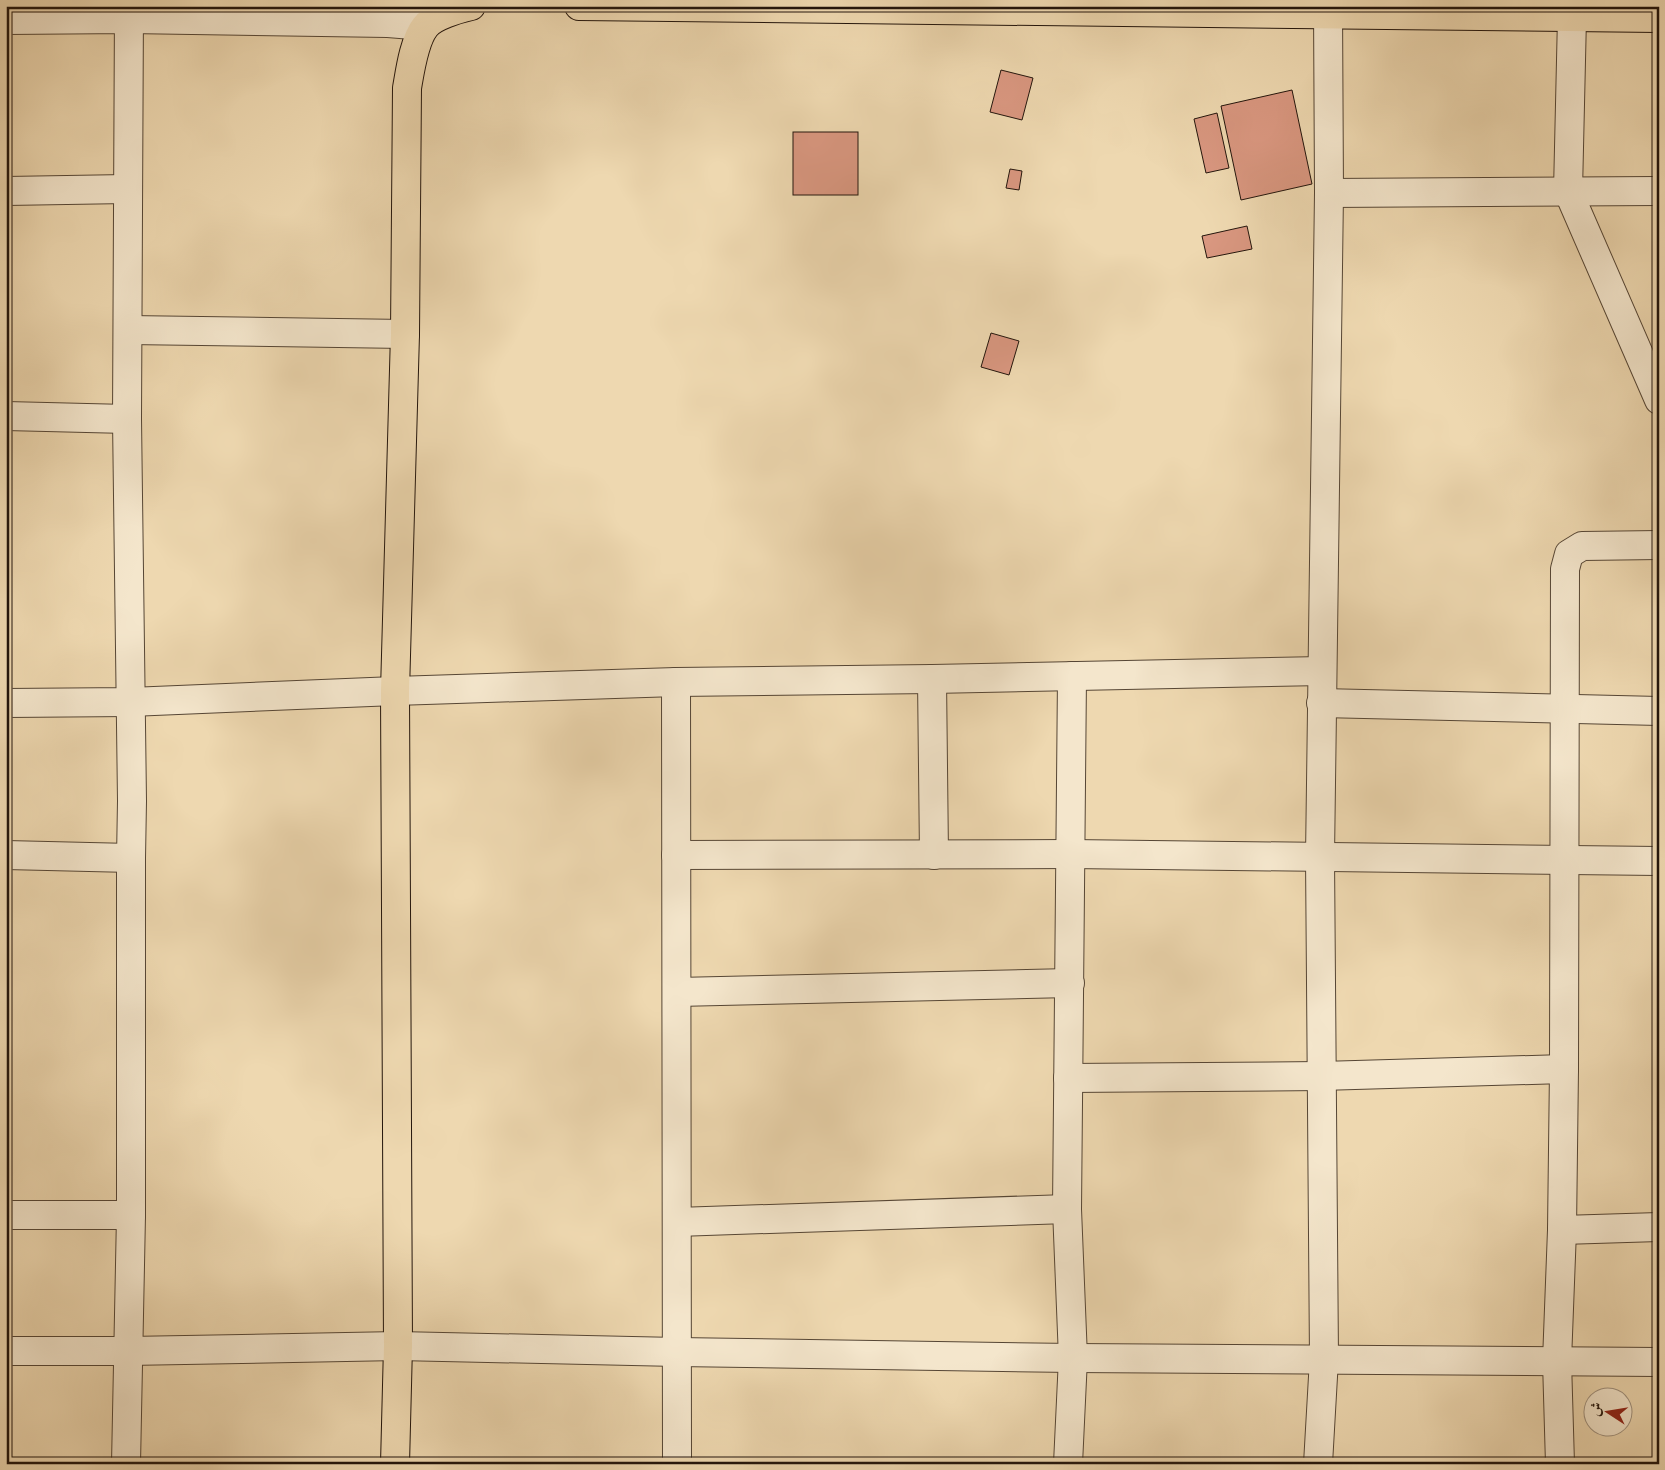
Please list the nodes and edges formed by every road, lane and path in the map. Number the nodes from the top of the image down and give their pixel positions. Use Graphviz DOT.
graph roads {
  1 [pos="471,6"];
  2 [pos="579,6"];
  3 [pos="674,7"];
  4 [pos="1328,11"];
  5 [pos="129,12"];
  6 [pos="1574,12"];
  7 [pos="388,15"];
  8 [pos="1659,18"];
  9 [pos="6,20"];
  10 [pos="425,26"];
  11 [pos="127,189"];
  12 [pos="6,191"];
  13 [pos="1568,191"];
  14 [pos="1659,191"];
  15 [pos="1329,193"];
  16 [pos="128,330"];
  17 [pos="406,334"];
  18 [pos="1659,400"];
  19 [pos="6,416"];
  20 [pos="126,419"];
  21 [pos="1659,544"];
  22 [pos="1322,671"];
  23 [pos="1072,676"];
  24 [pos="932,679"];
  25 [pos="676,682"];
  26 [pos="394,691"];
  27 [pos="130,702"];
  28 [pos="6,703"];
  29 [pos="1322,703"];
  30 [pos="1565,710"];
  31 [pos="1659,711"];
  32 [pos="1071,854"];
  33 [pos="6,855"];
  34 [pos="676,855"];
  35 [pos="934,855"];
  36 [pos="1320,857"];
  37 [pos="131,858"];
  38 [pos="1564,859"];
  39 [pos="1659,860"];
  40 [pos="1070,983"];
  41 [pos="677,992"];
  42 [pos="1564,1069"];
  43 [pos="1321,1076"];
  44 [pos="1068,1078"];
  45 [pos="1067,1209"];
  46 [pos="6,1215"];
  47 [pos="131,1215"];
  48 [pos="677,1222"];
  49 [pos="1659,1227"];
  50 [pos="1562,1230"];
  51 [pos="398,1346"];
  52 [pos="6,1351"];
  53 [pos="128,1351"];
  54 [pos="677,1352"];
  55 [pos="1074,1358"];
  56 [pos="1324,1359"];
  57 [pos="1557,1361"];
  58 [pos="1659,1362"];
  59 [pos="126,1464"];
  60 [pos="395,1464"];
  61 [pos="677,1464"];
  62 [pos="1068,1464"];
  63 [pos="1318,1464"];
  64 [pos="1560,1464"];
  1 -- 10 [label="main road"];
  2 -- 3 [label="main road"];
  3 -- 4 [label="main road"];
  4 -- 6 [label="main road"];
  4 -- 15 [label="street"];
  5 -- 7 [label="street"];
  5 -- 9 [label="street"];
  5 -- 11 [label="street"];
  6 -- 8 [label="main road"];
  6 -- 13 [label="street"];
  7 -- 10 [label="street"];
  10 -- 17 [label="main road"];
  11 -- 12 [label="street"];
  11 -- 16 [label="street"];
  13 -- 14 [label="street"];
  13 -- 15 [label="street"];
  13 -- 18 [label="street"];
  15 -- 22 [label="street"];
  16 -- 17 [label="street"];
  16 -- 20 [label="street"];
  17 -- 26 [label="main road"];
  19 -- 20 [label="street"];
  20 -- 27 [label="street"];
  21 -- 30 [label="street"];
  22 -- 23 [label="street"];
  22 -- 29 [label="street"];
  23 -- 24 [label="street"];
  23 -- 32 [label="street"];
  24 -- 25 [label="street"];
  24 -- 35 [label="street"];
  25 -- 26 [label="street"];
  25 -- 34 [label="street"];
  26 -- 27 [label="street"];
  26 -- 51 [label="main road"];
  27 -- 28 [label="street"];
  27 -- 37 [label="street"];
  29 -- 30 [label="street"];
  29 -- 36 [label="street"];
  30 -- 31 [label="street"];
  30 -- 38 [label="street"];
  32 -- 35 [label="street"];
  32 -- 36 [label="street"];
  32 -- 40 [label="street"];
  33 -- 37 [label="street"];
  34 -- 35 [label="street"];
  34 -- 41 [label="street"];
  36 -- 38 [label="street"];
  36 -- 43 [label="street"];
  37 -- 47 [label="street"];
  38 -- 39 [label="street"];
  38 -- 42 [label="street"];
  40 -- 41 [label="street"];
  40 -- 44 [label="street"];
  41 -- 48 [label="street"];
  42 -- 43 [label="street"];
  42 -- 50 [label="street"];
  43 -- 44 [label="street"];
  43 -- 56 [label="street"];
  44 -- 45 [label="street"];
  45 -- 48 [label="street"];
  45 -- 55 [label="street"];
  46 -- 47 [label="street"];
  47 -- 53 [label="street"];
  48 -- 54 [label="street"];
  49 -- 50 [label="street"];
  50 -- 57 [label="street"];
  51 -- 53 [label="street"];
  51 -- 54 [label="street"];
  51 -- 60 [label="main road"];
  52 -- 53 [label="street"];
  53 -- 59 [label="street"];
  54 -- 55 [label="street"];
  54 -- 61 [label="street"];
  55 -- 56 [label="street"];
  55 -- 62 [label="street"];
  56 -- 57 [label="street"];
  56 -- 63 [label="street"];
  57 -- 58 [label="street"];
  57 -- 64 [label="street"];
}
